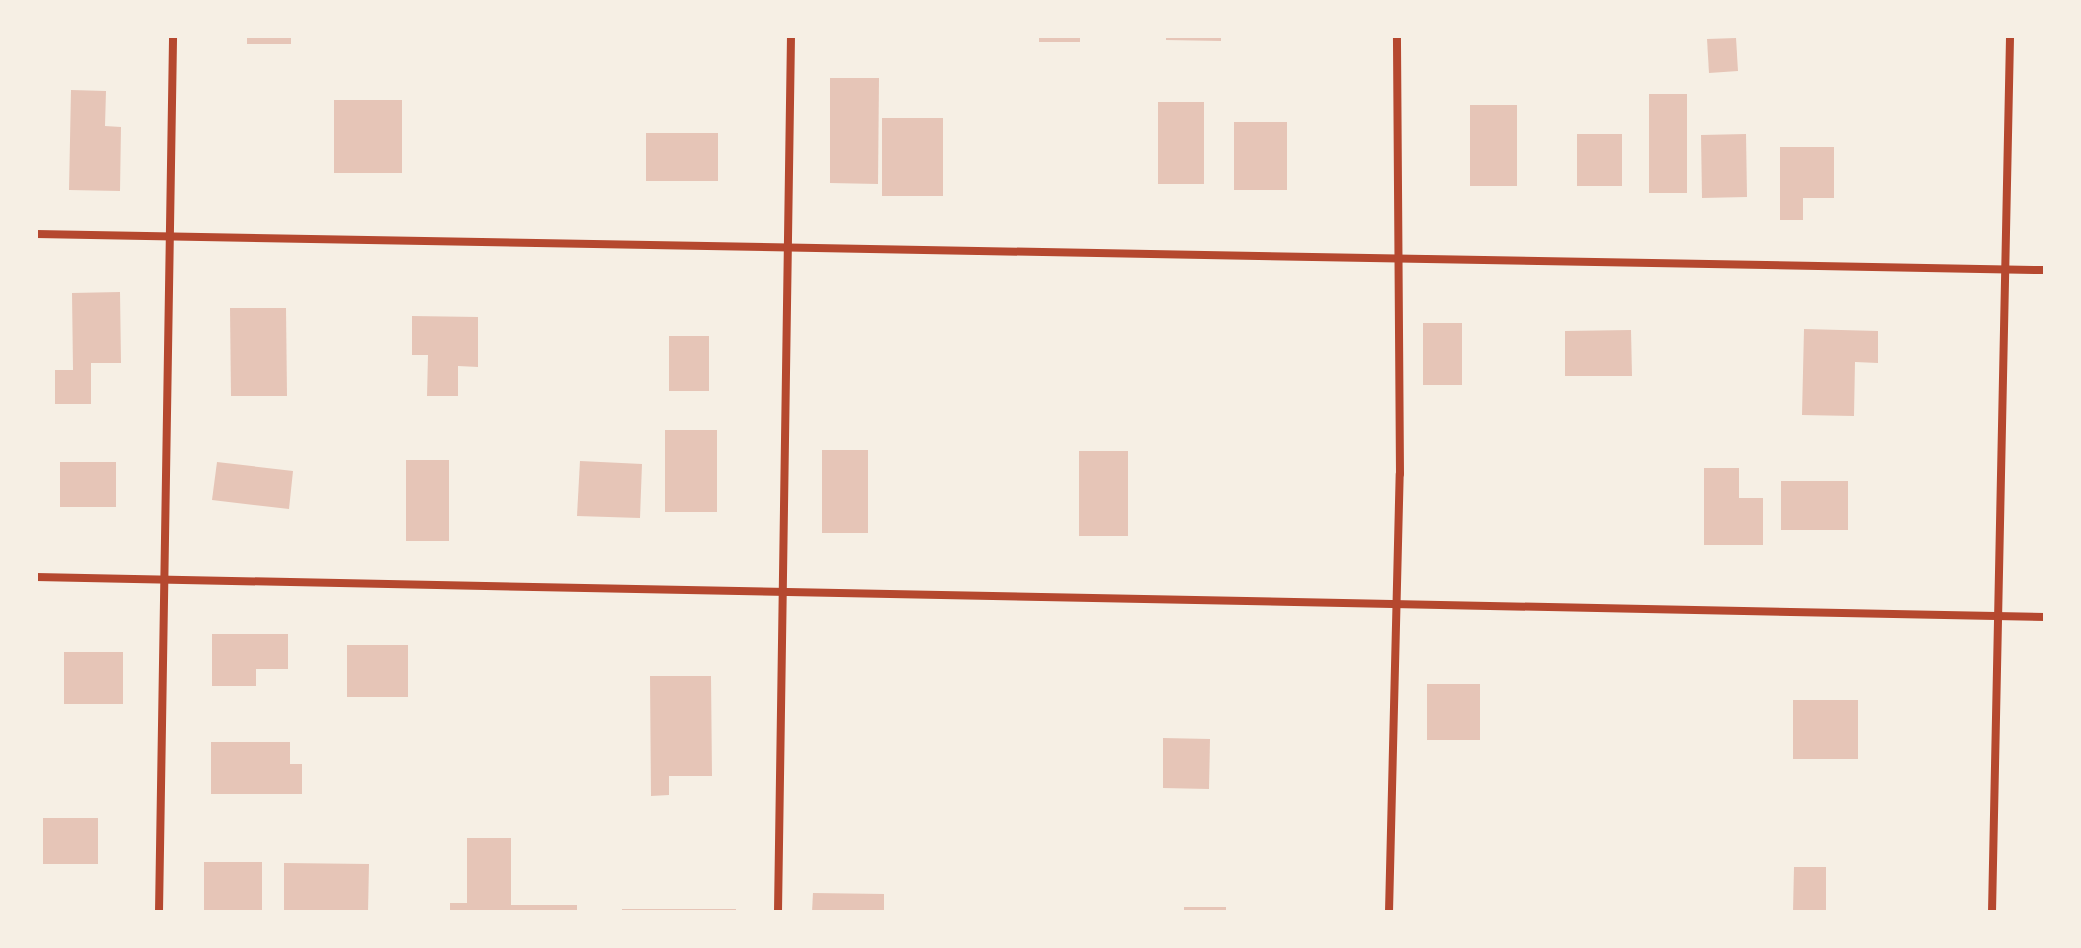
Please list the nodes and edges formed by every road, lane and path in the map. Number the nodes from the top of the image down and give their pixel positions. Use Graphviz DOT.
graph roads {
  1 [pos="173,36"];
  2 [pos="791,36"];
  3 [pos="1397,36"];
  4 [pos="2010,36"];
  5 [pos="36,234"];
  6 [pos="167,237"];
  7 [pos="788,248"];
  8 [pos="1398,259"];
  9 [pos="2007,269"];
  10 [pos="2045,270"];
  11 [pos="36,577"];
  12 [pos="164,580"];
  13 [pos="782,595"];
  14 [pos="1395,607"];
  15 [pos="2000,616"];
  16 [pos="2045,617"];
  17 [pos="159,912"];
  18 [pos="778,912"];
  19 [pos="1389,912"];
  20 [pos="1992,912"];
  1 -- 6 [label="street"];
  2 -- 7 [label="street"];
  3 -- 8 [label="street"];
  4 -- 9 [label="street"];
  5 -- 6 [label="street"];
  6 -- 7 [label="street"];
  6 -- 12 [label="street"];
  7 -- 8 [label="street"];
  7 -- 13 [label="street"];
  8 -- 9 [label="street"];
  8 -- 14 [label="street"];
  9 -- 10 [label="street"];
  9 -- 15 [label="street"];
  11 -- 12 [label="street"];
  12 -- 13 [label="street"];
  12 -- 17 [label="street"];
  13 -- 14 [label="street"];
  13 -- 18 [label="street"];
  14 -- 15 [label="street"];
  14 -- 19 [label="street"];
  15 -- 16 [label="street"];
  15 -- 20 [label="street"];
}
